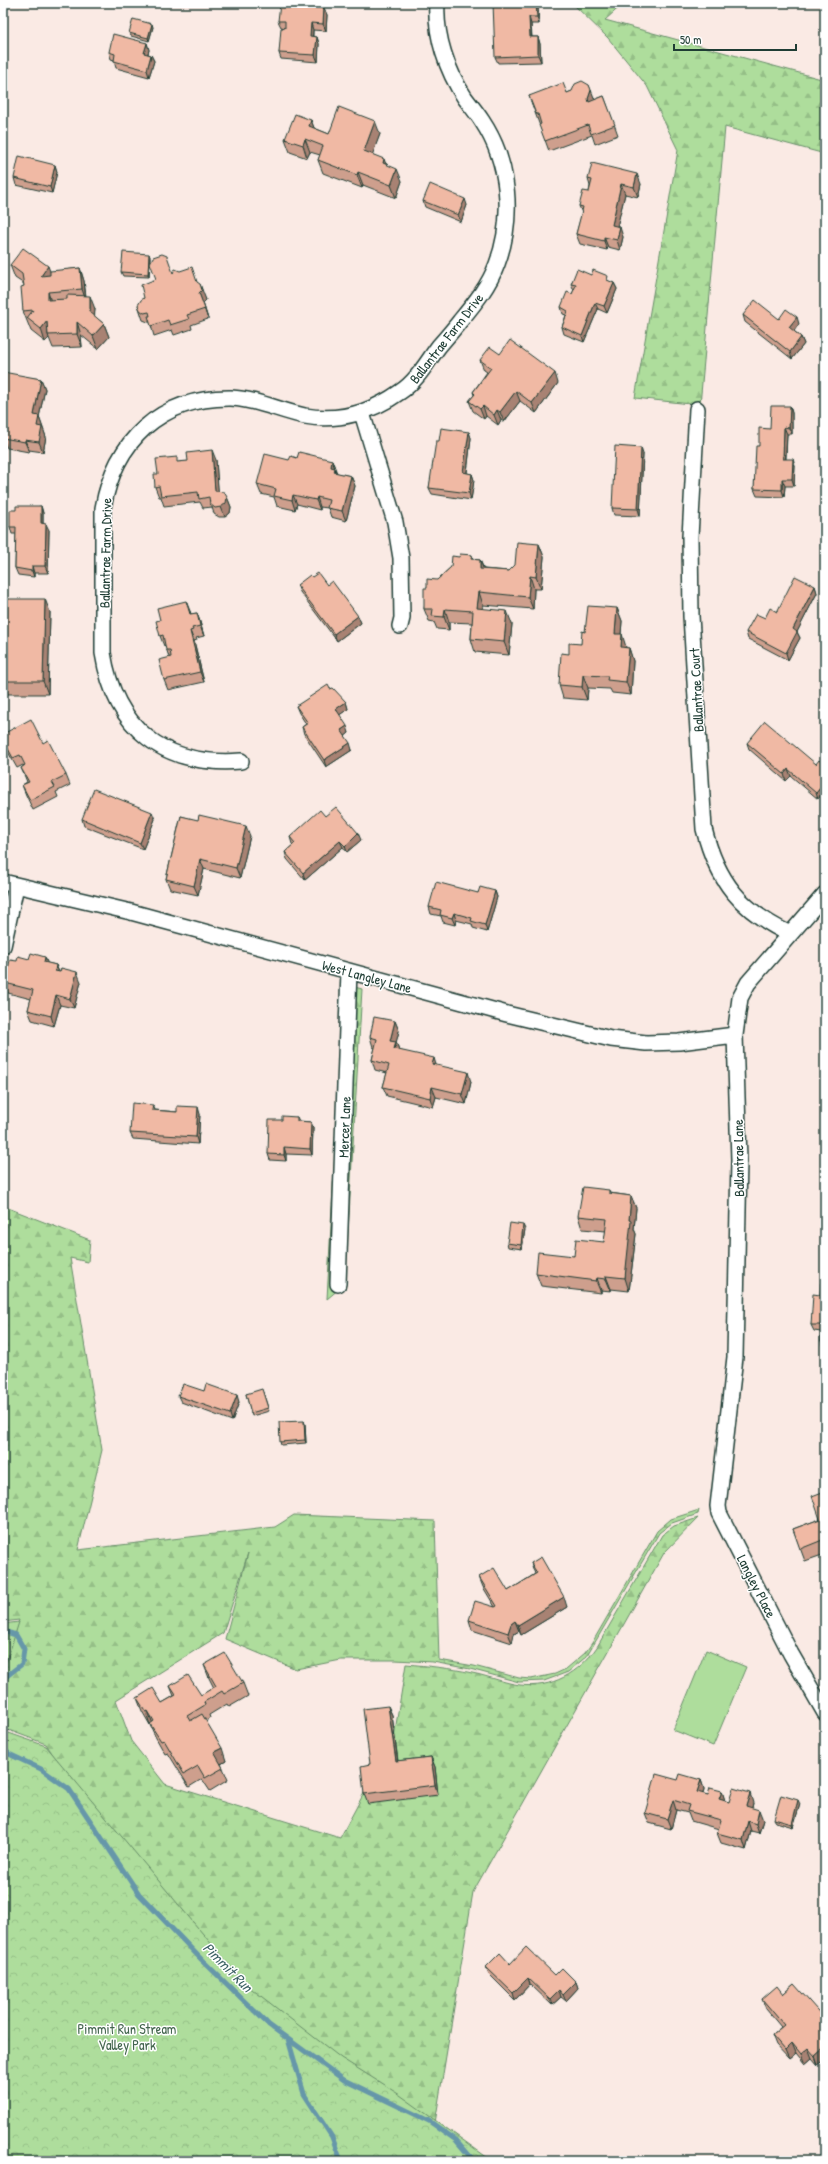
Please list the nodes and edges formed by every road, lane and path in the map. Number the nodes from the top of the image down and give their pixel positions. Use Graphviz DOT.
graph roads {
  1 [pos="437,3"];
  2 [pos="697,409"];
  3 [pos="362,412"];
  4 [pos="400,626"];
  5 [pos="240,761"];
  6 [pos="10,884"];
  7 [pos="825,894"];
  8 [pos="790,934"];
  9 [pos="3,946"];
  10 [pos="349,971"];
  11 [pos="735,1035"];
  12 [pos="338,1284"];
  13 [pos="725,1452"];
  14 [pos="825,1713"];
  1 -- 3 [label="street, Ballantrae Farm Drive"];
  2 -- 8 [label="street, Ballantrae Court"];
  3 -- 4 [label="street"];
  3 -- 5 [label="street, Ballantrae Farm Drive"];
  6 -- 9 [label="street"];
  6 -- 10 [label="street, West Langley Lane"];
  7 -- 8 [label="street, Ballantrae Lane"];
  8 -- 11 [label="street, Ballantrae Lane"];
  10 -- 11 [label="street, West Langley Lane"];
  10 -- 12 [label="street, Mercer Lane"];
  11 -- 13 [label="street, Ballantrae Lane"];
  13 -- 14 [label="street, Langley Place"];
}
